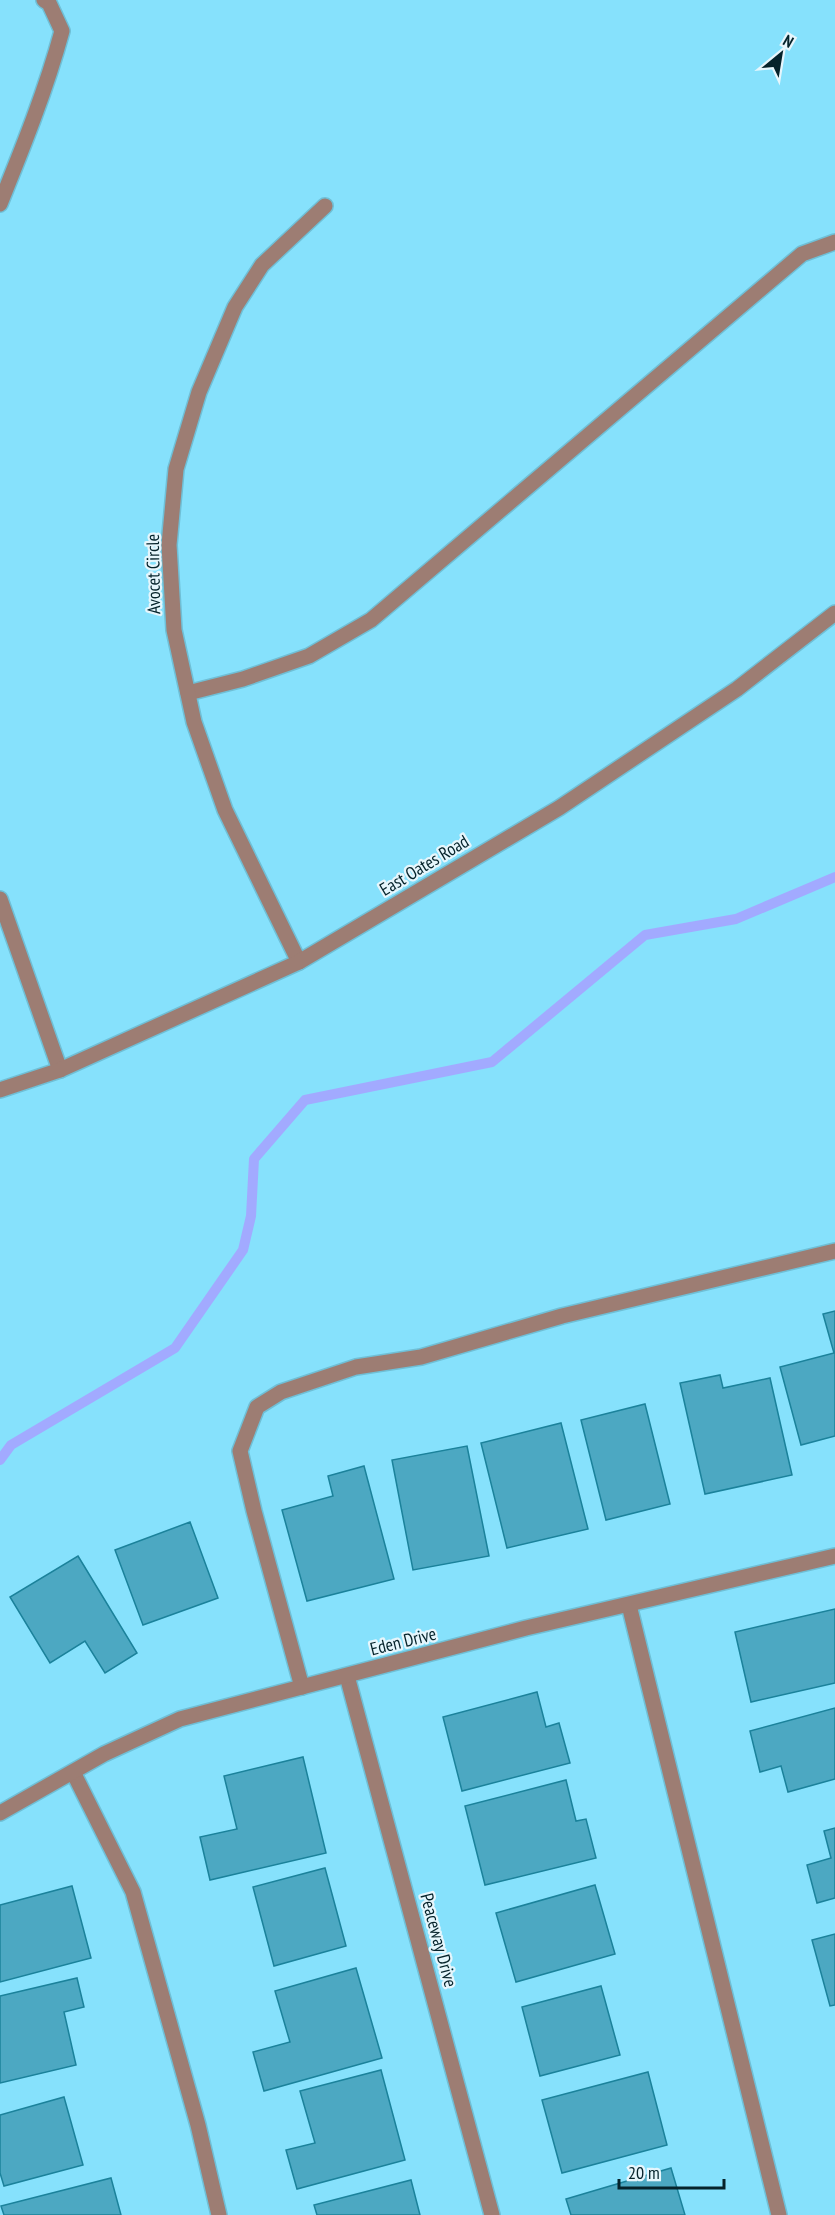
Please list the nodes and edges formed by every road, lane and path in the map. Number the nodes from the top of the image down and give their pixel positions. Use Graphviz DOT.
graph roads {
  1 [pos="44,0"];
  2 [pos="0,204"];
  3 [pos="325,206"];
  4 [pos="835,242"];
  5 [pos="835,613"];
  6 [pos="188,693"];
  7 [pos="0,899"];
  8 [pos="298,962"];
  9 [pos="60,1070"];
  10 [pos="0,1090"];
  11 [pos="835,1251"];
  12 [pos="835,1556"];
  13 [pos="629,1605"];
  14 [pos="347,1676"];
  15 [pos="302,1687"];
  16 [pos="73,1772"];
  17 [pos="0,1813"];
  18 [pos="219,2215"];
  19 [pos="492,2215"];
  20 [pos="779,2215"];
  1 -- 2 [label="street"];
  3 -- 6 [label="street, Avocet Circle"];
  4 -- 6 [label="street"];
  5 -- 8 [label="street, East Oates Road"];
  6 -- 8 [label="street, Avocet Circle"];
  7 -- 9 [label="street"];
  8 -- 9 [label="street, East Oates Road"];
  9 -- 10 [label="street, East Oates Road"];
  11 -- 15 [label="street"];
  12 -- 13 [label="street, Eden Drive"];
  13 -- 14 [label="street, Eden Drive"];
  13 -- 20 [label="street"];
  14 -- 15 [label="street, Eden Drive"];
  14 -- 19 [label="street, Peaceway Drive"];
  15 -- 16 [label="street, Eden Drive"];
  16 -- 17 [label="street, Eden Drive"];
  16 -- 18 [label="street"];
}
